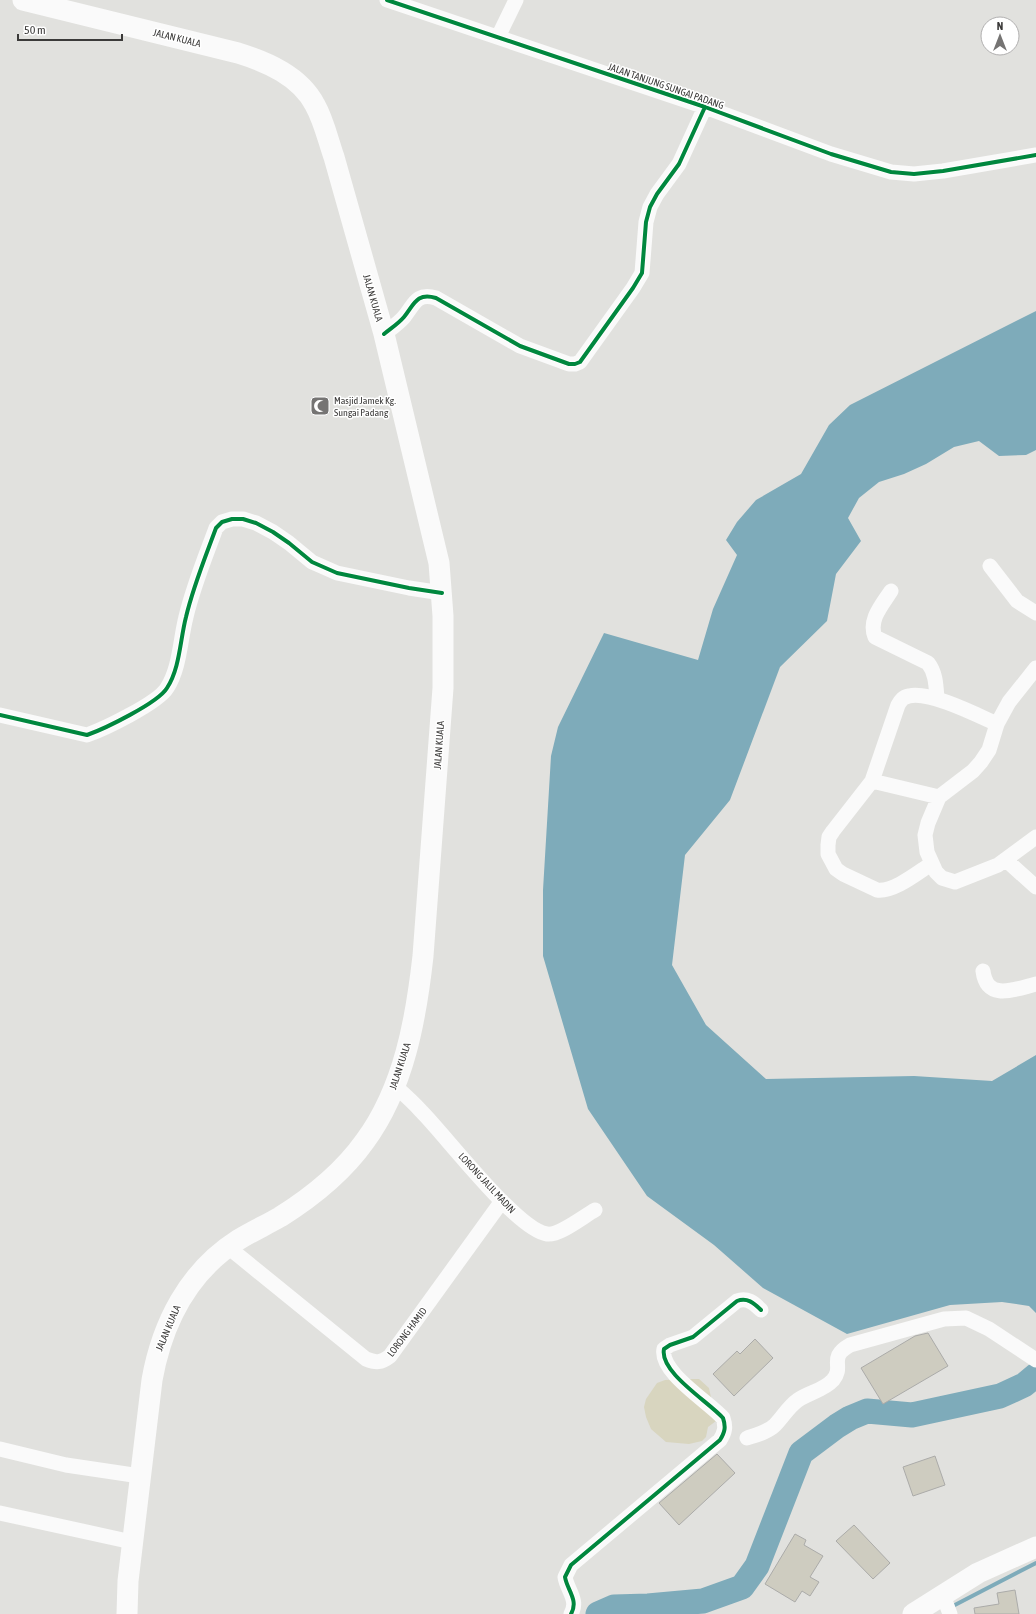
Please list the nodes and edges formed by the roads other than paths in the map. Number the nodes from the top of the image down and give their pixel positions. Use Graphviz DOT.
graph roads {
  1 [pos="23,0"];
  2 [pos="387,0"];
  3 [pos="516,0"];
  4 [pos="498,37"];
  5 [pos="705,107"];
  6 [pos="1036,155"];
  7 [pos="384,334"];
  8 [pos="990,566"];
  9 [pos="891,591"];
  10 [pos="442,593"];
  11 [pos="1036,613"];
  12 [pos="1036,668"];
  13 [pos="937,699"];
  14 [pos="0,715"];
  15 [pos="997,724"];
  16 [pos="872,781"];
  17 [pos="939,798"];
  18 [pos="1036,837"];
  19 [pos="1006,860"];
  20 [pos="931,864"];
  21 [pos="1036,887"];
  22 [pos="983,971"];
  23 [pos="1036,984"];
  24 [pos="395,1086"];
  25 [pos="502,1201"];
  26 [pos="595,1210"];
  27 [pos="228,1247"];
  28 [pos="761,1310"];
  29 [pos="1034,1358"];
  30 [pos="747,1438"];
  31 [pos="0,1449"];
  32 [pos="140,1476"];
  33 [pos="0,1513"];
  34 [pos="132,1542"];
  35 [pos="1036,1547"];
  36 [pos="947,1605"];
  37 [pos="127,1614"];
  38 [pos="571,1614"];
  39 [pos="913,1614"];
  1 -- 7 [label="main road, JALAN KUALA"];
  2 -- 4 [label="street, JALAN TANJUNG SUNGAI PADANG"];
  3 -- 4 [label="street"];
  4 -- 5 [label="street, JALAN TANJUNG SUNGAI PADANG"];
  5 -- 6 [label="street, JALAN TANJUNG SUNGAI PADANG"];
  5 -- 7 [label="street"];
  7 -- 10 [label="main road, JALAN KUALA"];
  8 -- 11 [label="street"];
  9 -- 13 [label="street"];
  10 -- 14 [label="street"];
  10 -- 24 [label="main road, JALAN KUALA"];
  12 -- 15 [label="street"];
  13 -- 15 [label="street"];
  13 -- 16 [label="street"];
  15 -- 17 [label="street"];
  16 -- 17 [label="street"];
  16 -- 20 [label="street"];
  17 -- 20 [label="street"];
  18 -- 19 [label="street"];
  19 -- 20 [label="street"];
  19 -- 21 [label="street"];
  22 -- 23 [label="street"];
  24 -- 25 [label="street, LORONG JALIL MADIN"];
  24 -- 27 [label="main road, JALAN KUALA"];
  25 -- 26 [label="street, LORONG JALIL MADIN"];
  25 -- 27 [label="street, LORONG HAMID"];
  27 -- 32 [label="main road, JALAN KUALA"];
  28 -- 38 [label="street"];
  29 -- 30 [label="street"];
  31 -- 32 [label="street"];
  32 -- 34 [label="main road, JALAN KUALA"];
  33 -- 34 [label="street"];
  34 -- 37 [label="main road, JALAN KUALA"];
  35 -- 36 [label="main road"];
  36 -- 39 [label="main road"];
}
